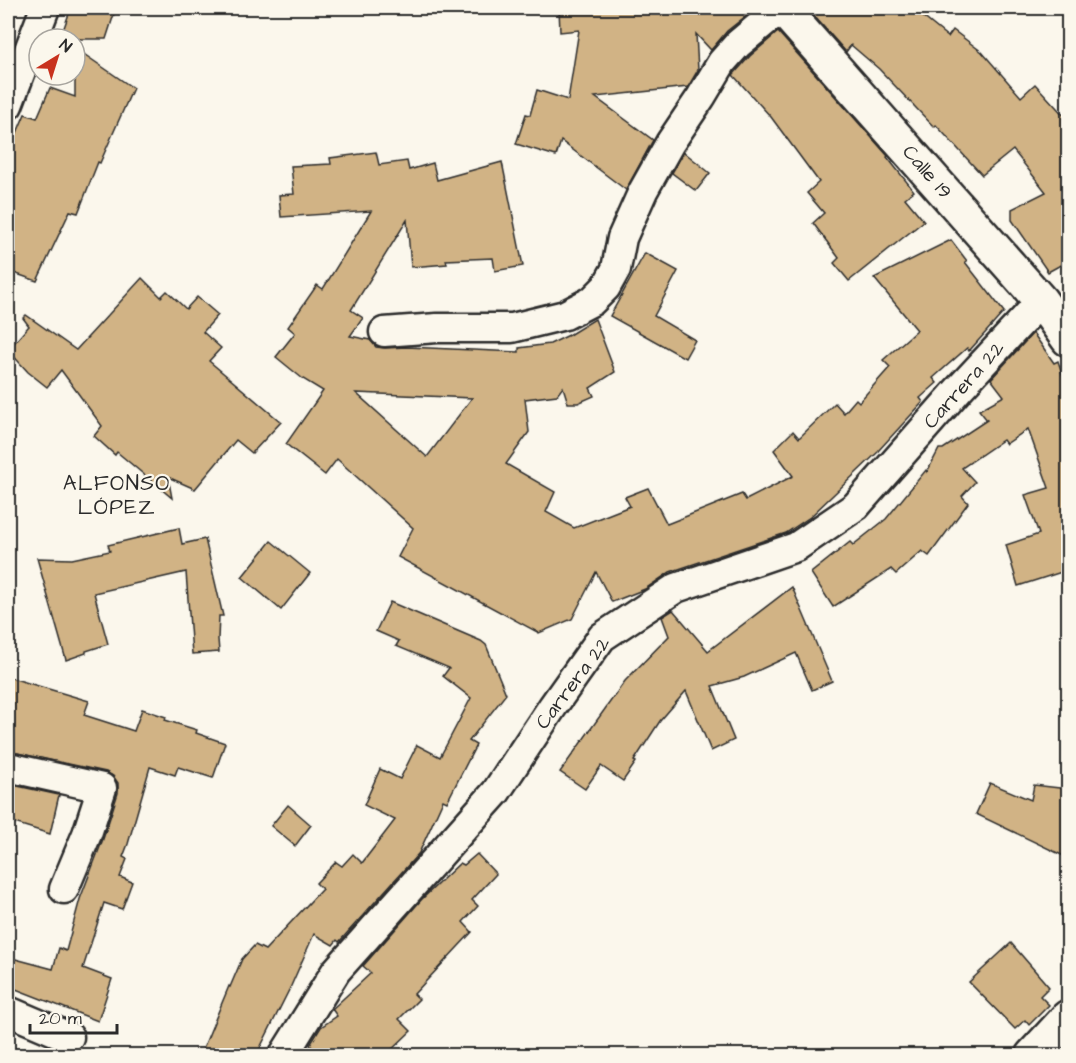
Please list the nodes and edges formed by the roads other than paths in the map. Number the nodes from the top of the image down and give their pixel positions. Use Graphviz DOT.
graph roads {
  1 [pos="45,8"];
  2 [pos="781,8"];
  3 [pos="8,105"];
  4 [pos="1041,301"];
  5 [pos="384,332"];
  6 [pos="1068,339"];
  7 [pos="8,767"];
  8 [pos="64,889"];
  9 [pos="8,1011"];
  10 [pos="1068,1017"];
  11 [pos="69,1037"];
  12 [pos="283,1056"];
  13 [pos="1032,1056"];
  1 -- 3 [label="street"];
  2 -- 4 [label="main road, Calle 19"];
  2 -- 5 [label="street"];
  4 -- 6 [label="main road, Calle 19"];
  4 -- 12 [label="street, Carrera 22"];
  7 -- 8 [label="street"];
  9 -- 11 [label="street"];
  10 -- 13 [label="main road"];
}
